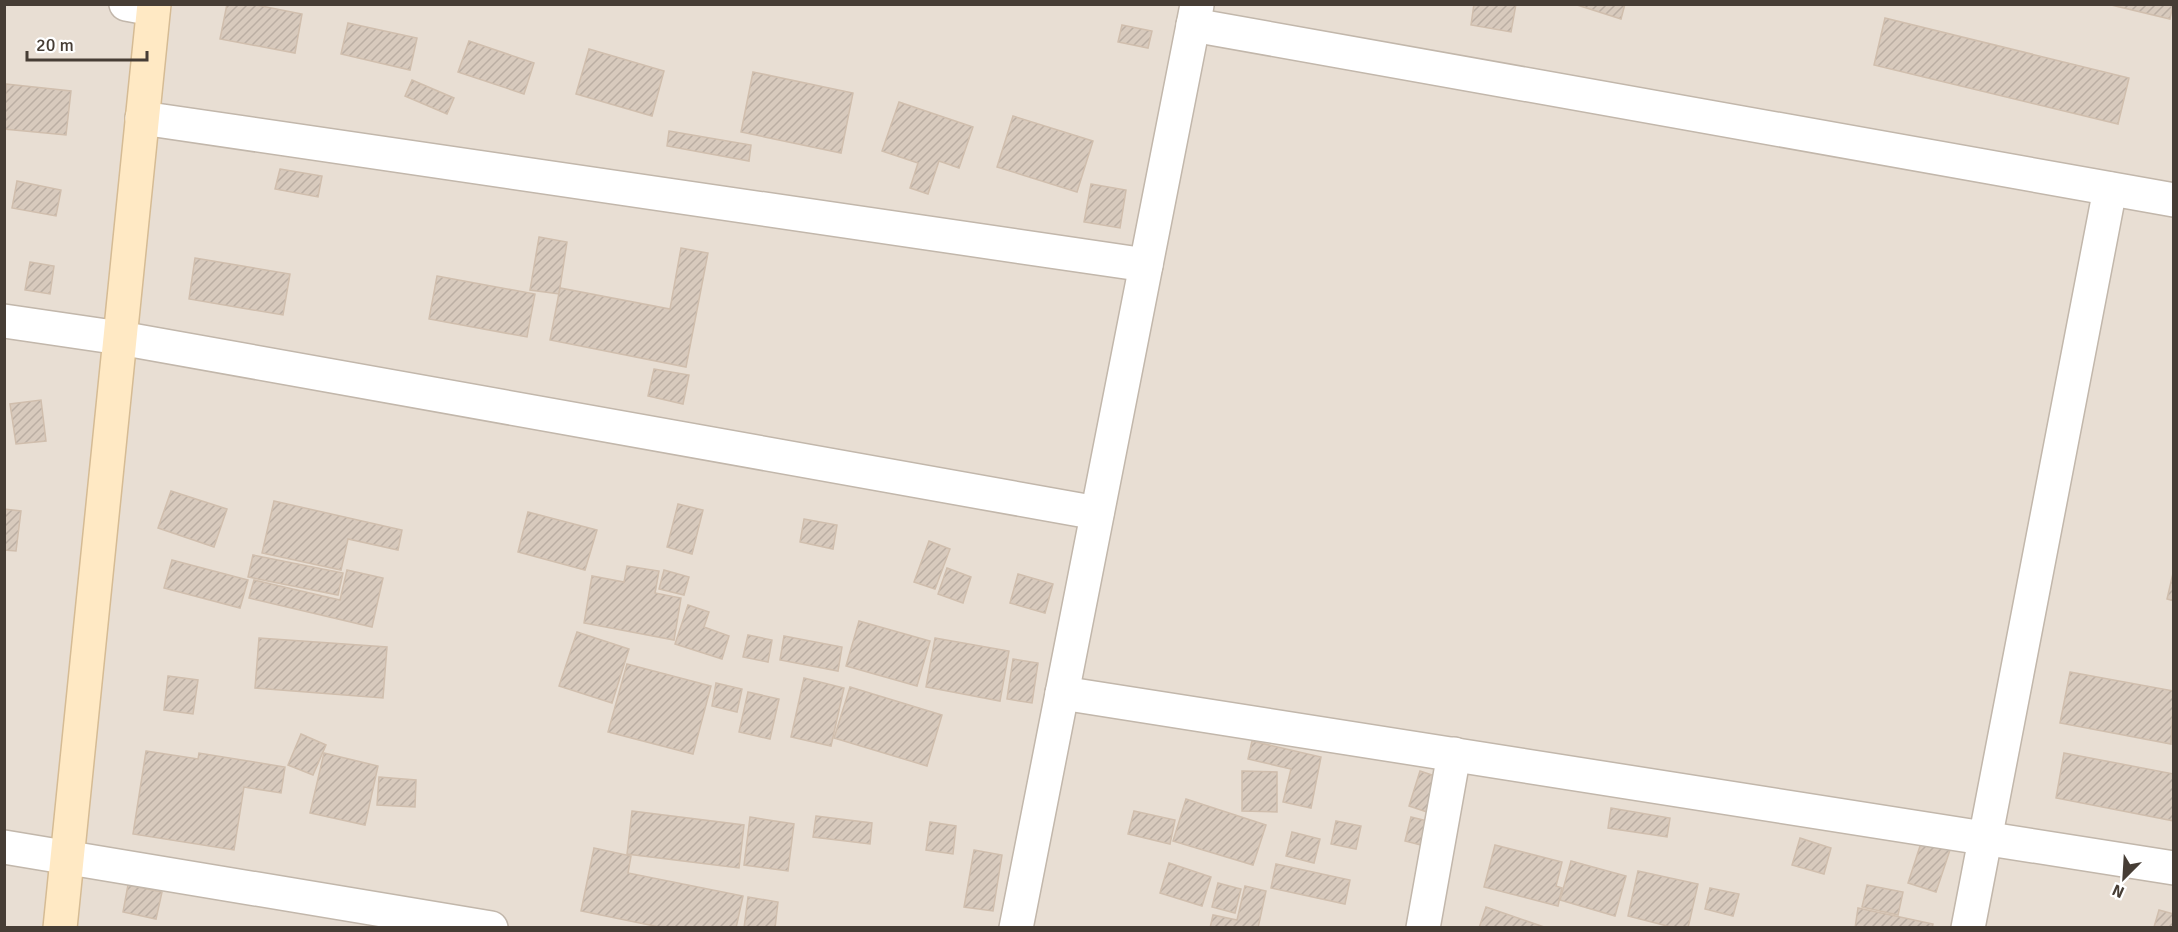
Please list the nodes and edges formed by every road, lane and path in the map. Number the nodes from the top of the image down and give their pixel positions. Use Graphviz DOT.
graph roads {
  1 [pos="144,6"];
  2 [pos="1195,15"];
  3 [pos="142,118"];
  4 [pos="2110,189"];
  5 [pos="2174,200"];
  6 [pos="1146,265"];
  7 [pos="4,321"];
  8 [pos="120,338"];
  9 [pos="1097,513"];
  10 [pos="1062,693"];
  11 [pos="1454,754"];
  12 [pos="1985,837"];
  13 [pos="4,847"];
  14 [pos="67,858"];
  15 [pos="2174,868"];
  16 [pos="60,927"];
  17 [pos="491,927"];
  18 [pos="1016,927"];
  19 [pos="1423,927"];
  20 [pos="1968,927"];
  1 -- 3 [label="main road"];
  2 -- 4 [label="street"];
  2 -- 6 [label="street"];
  3 -- 6 [label="street"];
  3 -- 8 [label="main road"];
  4 -- 5 [label="street"];
  4 -- 12 [label="street"];
  6 -- 9 [label="street"];
  7 -- 8 [label="street"];
  8 -- 9 [label="street"];
  8 -- 14 [label="main road"];
  9 -- 10 [label="street"];
  10 -- 11 [label="street"];
  10 -- 18 [label="street"];
  11 -- 12 [label="street"];
  11 -- 19 [label="street"];
  12 -- 15 [label="street"];
  12 -- 20 [label="street"];
  13 -- 14 [label="street"];
  14 -- 16 [label="main road"];
  14 -- 17 [label="street"];
}
